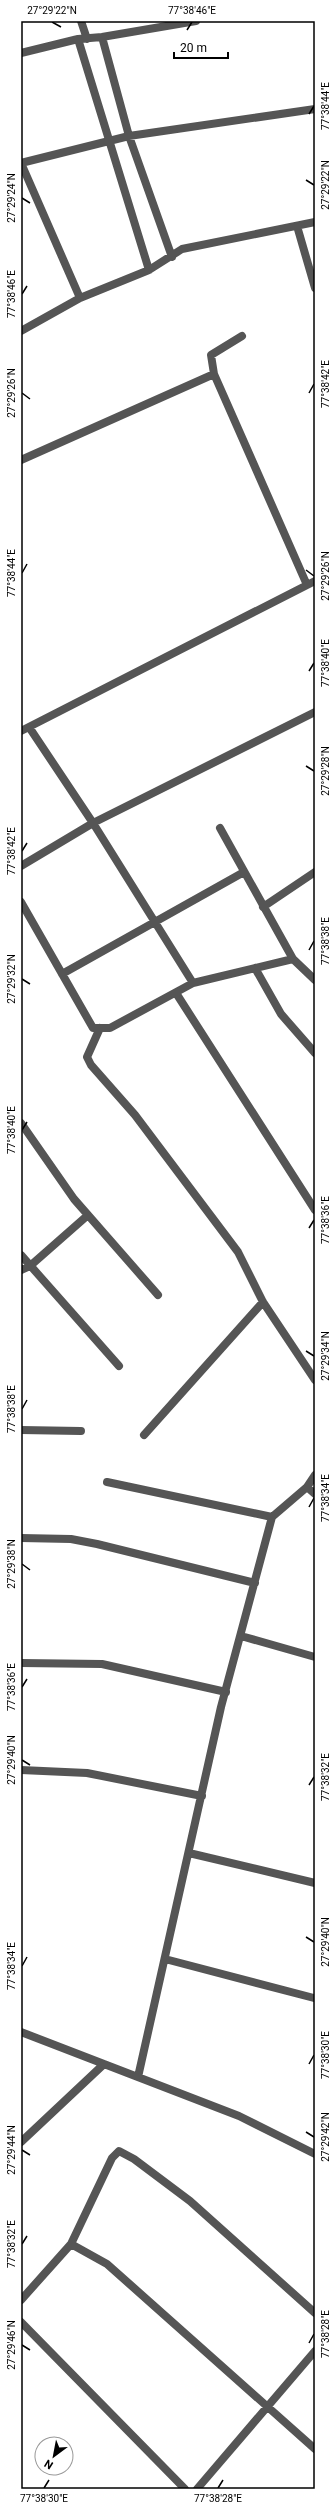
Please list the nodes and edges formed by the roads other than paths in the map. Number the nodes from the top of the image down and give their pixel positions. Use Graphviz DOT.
graph roads {
  1 [pos="81,21"];
  2 [pos="196,21"];
  3 [pos="102,37"];
  4 [pos="78,39"];
  5 [pos="87,39"];
  6 [pos="21,53"];
  7 [pos="315,109"];
  8 [pos="129,136"];
  9 [pos="109,142"];
  10 [pos="21,163"];
  11 [pos="315,222"];
  12 [pos="297,226"];
  13 [pos="172,257"];
  14 [pos="149,270"];
  15 [pos="315,288"];
  16 [pos="80,298"];
  17 [pos="21,331"];
  18 [pos="242,336"];
  19 [pos="214,374"];
  20 [pos="21,460"];
  21 [pos="315,581"];
  22 [pos="307,585"];
  23 [pos="315,712"];
  24 [pos="29,727"];
  25 [pos="21,731"];
  26 [pos="93,823"];
  27 [pos="220,828"];
  28 [pos="21,866"];
  29 [pos="244,872"];
  30 [pos="315,872"];
  31 [pos="21,902"];
  32 [pos="263,907"];
  33 [pos="155,923"];
  34 [pos="293,959"];
  35 [pos="255,968"];
  36 [pos="62,974"];
  37 [pos="315,980"];
  38 [pos="193,983"];
  39 [pos="176,993"];
  40 [pos="100,1028"];
  41 [pos="315,1053"];
  42 [pos="21,1122"];
  43 [pos="315,1210"];
  44 [pos="88,1215"];
  45 [pos="21,1255"];
  46 [pos="30,1266"];
  47 [pos="21,1270"];
  48 [pos="158,1296"];
  49 [pos="263,1302"];
  50 [pos="119,1366"];
  51 [pos="315,1380"];
  52 [pos="21,1430"];
  53 [pos="82,1431"];
  54 [pos="144,1434"];
  55 [pos="315,1476"];
  56 [pos="107,1482"];
  57 [pos="307,1487"];
  58 [pos="315,1494"];
  59 [pos="272,1517"];
  60 [pos="21,1538"];
  61 [pos="255,1583"];
  62 [pos="241,1636"];
  63 [pos="315,1657"];
  64 [pos="21,1663"];
  65 [pos="226,1692"];
  66 [pos="21,1770"];
  67 [pos="202,1796"];
  68 [pos="189,1853"];
  69 [pos="315,1883"];
  70 [pos="165,1958"];
  71 [pos="314,1998"];
  72 [pos="21,2032"];
  73 [pos="104,2064"];
  74 [pos="138,2077"];
  75 [pos="21,2142"];
  76 [pos="315,2154"];
  77 [pos="71,2244"];
  78 [pos="21,2300"];
  79 [pos="315,2313"];
  80 [pos="21,2322"];
  81 [pos="315,2352"];
  82 [pos="267,2408"];
  83 [pos="315,2449"];
  84 [pos="186,2489"];
  85 [pos="197,2489"];
  1 -- 5 [label="street"];
  2 -- 3 [label="street"];
  3 -- 5 [label="street"];
  3 -- 8 [label="street"];
  4 -- 5 [label="street"];
  4 -- 6 [label="street"];
  4 -- 9 [label="street"];
  7 -- 8 [label="street"];
  8 -- 9 [label="street"];
  8 -- 13 [label="street"];
  9 -- 10 [label="street"];
  9 -- 14 [label="street"];
  10 -- 16 [label="street"];
  11 -- 12 [label="street"];
  12 -- 13 [label="street"];
  12 -- 15 [label="street"];
  13 -- 14 [label="street"];
  14 -- 16 [label="street"];
  16 -- 17 [label="street"];
  18 -- 19 [label="street"];
  19 -- 20 [label="street"];
  19 -- 22 [label="street"];
  21 -- 22 [label="street"];
  22 -- 24 [label="street"];
  23 -- 26 [label="street"];
  24 -- 25 [label="street"];
  24 -- 26 [label="street"];
  26 -- 28 [label="street"];
  26 -- 33 [label="street"];
  27 -- 29 [label="street"];
  29 -- 32 [label="street"];
  29 -- 33 [label="street"];
  30 -- 32 [label="street"];
  31 -- 36 [label="street"];
  32 -- 34 [label="street"];
  33 -- 36 [label="street"];
  33 -- 38 [label="street"];
  34 -- 35 [label="street"];
  34 -- 37 [label="street"];
  35 -- 38 [label="street"];
  35 -- 41 [label="street"];
  36 -- 40 [label="street"];
  38 -- 39 [label="street"];
  39 -- 40 [label="street"];
  39 -- 43 [label="street"];
  40 -- 49 [label="street"];
  42 -- 44 [label="street"];
  44 -- 46 [label="street"];
  44 -- 48 [label="street"];
  45 -- 46 [label="street"];
  46 -- 47 [label="street"];
  46 -- 50 [label="street"];
  49 -- 51 [label="street"];
  49 -- 54 [label="street"];
  52 -- 53 [label="street"];
  55 -- 57 [label="street"];
  56 -- 59 [label="street"];
  57 -- 58 [label="street"];
  57 -- 59 [label="street"];
  59 -- 61 [label="street"];
  60 -- 61 [label="street"];
  61 -- 62 [label="street"];
  62 -- 63 [label="street"];
  62 -- 65 [label="street"];
  64 -- 65 [label="street"];
  65 -- 67 [label="street"];
  66 -- 67 [label="street"];
  67 -- 68 [label="street"];
  68 -- 69 [label="street"];
  68 -- 70 [label="street"];
  70 -- 71 [label="street"];
  70 -- 74 [label="street"];
  72 -- 73 [label="street"];
  73 -- 74 [label="street"];
  73 -- 75 [label="street"];
  74 -- 76 [label="street"];
  77 -- 78 [label="street"];
  77 -- 79 [label="street"];
  77 -- 82 [label="street"];
  80 -- 84 [label="street"];
  81 -- 82 [label="street"];
  82 -- 83 [label="street"];
  82 -- 85 [label="street"];
}
